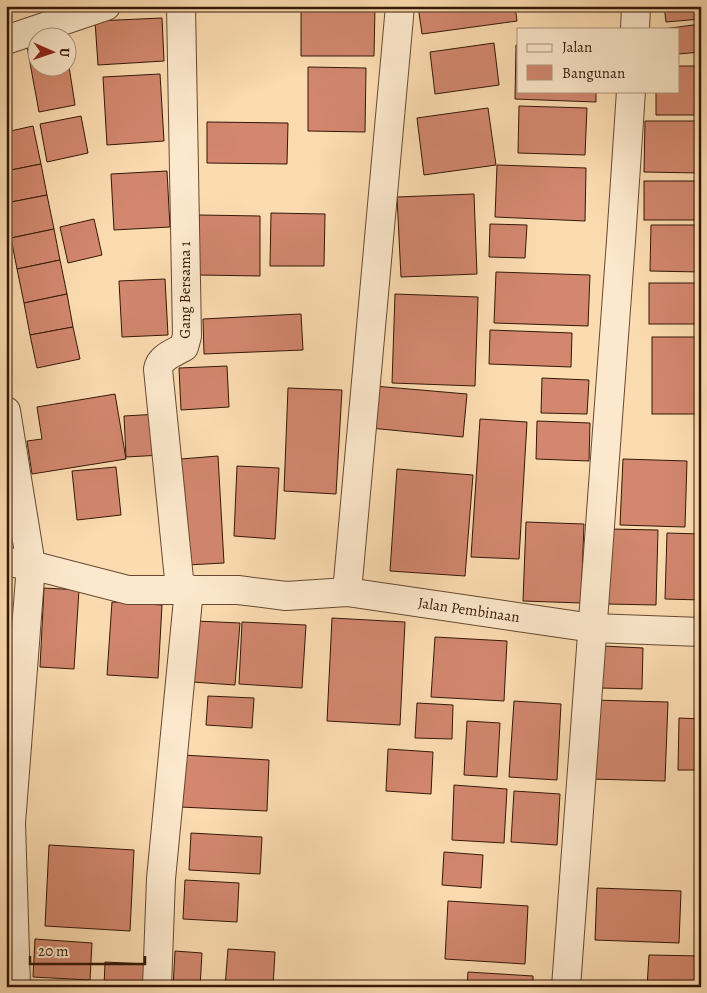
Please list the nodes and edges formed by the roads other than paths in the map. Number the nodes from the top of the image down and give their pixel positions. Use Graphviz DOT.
graph roads {
  1 [pos="106,6"];
  2 [pos="180,6"];
  3 [pos="400,6"];
  4 [pos="636,6"];
  5 [pos="635,28"];
  6 [pos="6,40"];
  7 [pos="631,92"];
  8 [pos="6,412"];
  9 [pos="18,564"];
  10 [pos="185,589"];
  11 [pos="347,592"];
  12 [pos="593,628"];
  13 [pos="701,632"];
  14 [pos="16,987"];
  15 [pos="157,987"];
  16 [pos="566,987"];
  1 -- 6 [label="street"];
  2 -- 10 [label="street, Gang Bersama 1"];
  3 -- 11 [label="street"];
  4 -- 5 [label="street"];
  7 -- 12 [label="street"];
  8 -- 9 [label="street"];
  9 -- 10 [label="street, Jalan Pembinaan"];
  9 -- 14 [label="street"];
  10 -- 11 [label="street, Jalan Pembinaan"];
  10 -- 15 [label="street, Gang Bersama 1"];
  11 -- 12 [label="street, Jalan Pembinaan"];
  12 -- 13 [label="street, Jalan Pembinaan"];
  12 -- 16 [label="street"];
}
